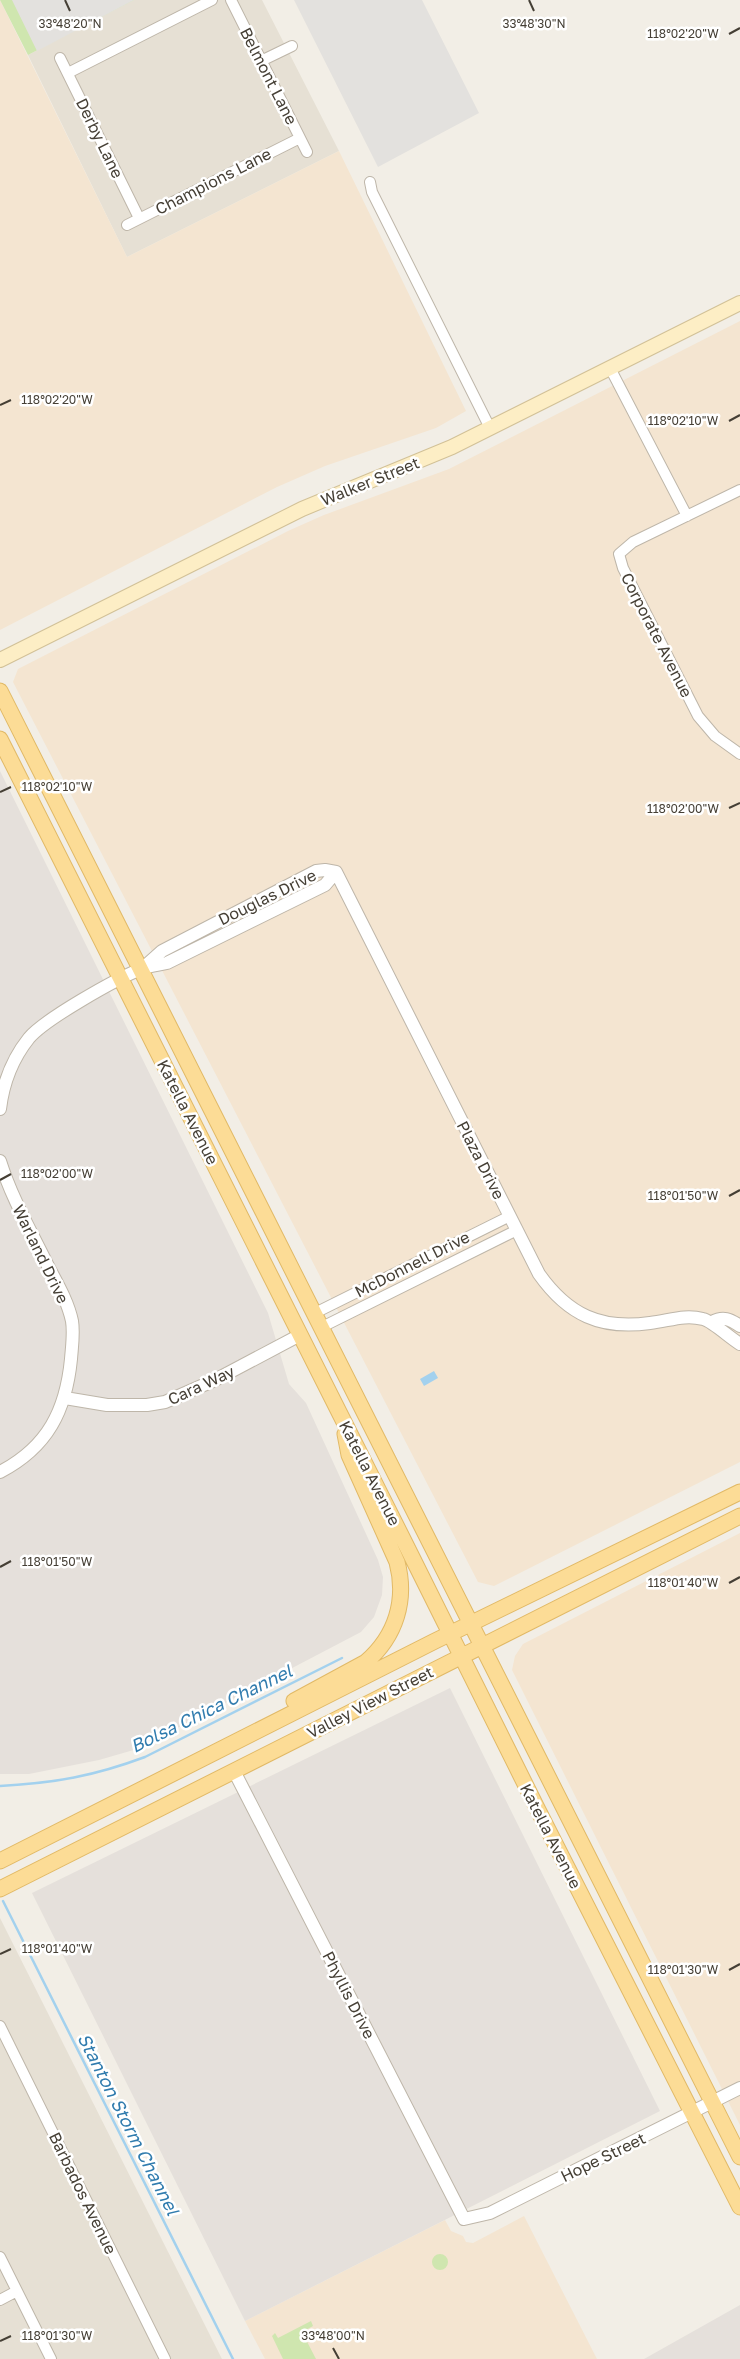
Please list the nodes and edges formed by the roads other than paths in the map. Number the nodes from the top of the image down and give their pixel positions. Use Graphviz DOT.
graph roads {
  1 [pos="212,0"];
  2 [pos="230,0"];
  3 [pos="292,46"];
  4 [pos="60,58"];
  5 [pos="261,61"];
  6 [pos="68,73"];
  7 [pos="300,138"];
  8 [pos="307,152"];
  9 [pos="370,182"];
  10 [pos="140,218"];
  11 [pos="127,224"];
  12 [pos="740,303"];
  13 [pos="610,368"];
  14 [pos="490,428"];
  15 [pos="740,490"];
  16 [pos="687,516"];
  17 [pos="0,660"];
  18 [pos="0,691"];
  19 [pos="0,740"];
  20 [pos="740,754"];
  21 [pos="336,872"];
  22 [pos="141,969"];
  23 [pos="121,979"];
  24 [pos="0,1109"];
  25 [pos="0,1161"];
  26 [pos="510,1216"];
  27 [pos="517,1230"];
  28 [pos="315,1313"];
  29 [pos="290,1314"];
  30 [pos="712,1322"];
  31 [pos="740,1326"];
  32 [pos="322,1327"];
  33 [pos="300,1335"];
  34 [pos="740,1344"];
  35 [pos="335,1354"];
  36 [pos="65,1398"];
  37 [pos="342,1418"];
  38 [pos="0,1472"];
  39 [pos="740,1492"];
  40 [pos="740,1516"];
  41 [pos="470,1624"];
  42 [pos="450,1634"];
  43 [pos="481,1646"];
  44 [pos="461,1656"];
  45 [pos="233,1742"];
  46 [pos="234,1771"];
  47 [pos="0,1861"];
  48 [pos="0,1889"];
  49 [pos="0,2026"];
  50 [pos="740,2088"];
  51 [pos="712,2103"];
  52 [pos="693,2113"];
  53 [pos="740,2157"];
  54 [pos="740,2207"];
  55 [pos="464,2219"];
  56 [pos="0,2257"];
  57 [pos="17,2292"];
  58 [pos="0,2300"];
  59 [pos="51,2359"];
  60 [pos="165,2359"];
  1 -- 6 [label="street"];
  2 -- 5 [label="street, Belmont Lane"];
  3 -- 5 [label="street"];
  4 -- 6 [label="street, Derby Lane"];
  5 -- 7 [label="street, Belmont Lane"];
  6 -- 10 [label="street, Derby Lane"];
  7 -- 8 [label="street, Belmont Lane"];
  7 -- 10 [label="street, Champions Lane"];
  9 -- 14 [label="street"];
  10 -- 11 [label="street, Champions Lane"];
  12 -- 13 [label="main road, Walker Street"];
  13 -- 14 [label="main road, Walker Street"];
  13 -- 16 [label="street"];
  14 -- 17 [label="main road, Walker Street"];
  15 -- 16 [label="street"];
  16 -- 20 [label="street, Corporate Avenue"];
  18 -- 22 [label="main road, Katella Avenue"];
  19 -- 23 [label="main road, Katella Avenue"];
  21 -- 22 [label="street, Douglas Drive"];
  21 -- 26 [label="street, Plaza Drive"];
  22 -- 23 [label="street, Douglas Drive"];
  22 -- 28 [label="main road, Katella Avenue"];
  23 -- 24 [label="street"];
  23 -- 29 [label="main road, Katella Avenue"];
  25 -- 36 [label="street, Warland Drive"];
  26 -- 27 [label="street, Plaza Drive"];
  26 -- 28 [label="street, McDonnell Drive"];
  27 -- 30 [label="street, Plaza Drive"];
  27 -- 32 [label="street, McDonnell Drive"];
  28 -- 32 [label="main road, Katella Avenue"];
  29 -- 32 [label="main road"];
  29 -- 33 [label="main road, Katella Avenue"];
  30 -- 31 [label="street, Plaza Drive"];
  30 -- 34 [label="street"];
  32 -- 35 [label="main road, Katella Avenue"];
  33 -- 35 [label="main road"];
  33 -- 36 [label="street, Cara Way"];
  33 -- 37 [label="main road, Katella Avenue"];
  35 -- 41 [label="main road, Katella Avenue"];
  36 -- 38 [label="street, Warland Drive"];
  37 -- 42 [label="main road, Katella Avenue"];
  37 -- 45 [label="main road"];
  39 -- 41 [label="main road, Valley View Street"];
  40 -- 43 [label="main road, Valley View Street"];
  41 -- 42 [label="main road, Valley View Street"];
  41 -- 43 [label="main road, Katella Avenue"];
  42 -- 44 [label="main road, Katella Avenue"];
  42 -- 45 [label="main road, Valley View Street"];
  43 -- 44 [label="main road, Valley View Street"];
  43 -- 51 [label="main road, Katella Avenue"];
  44 -- 46 [label="main road, Valley View Street"];
  44 -- 52 [label="main road, Katella Avenue"];
  45 -- 47 [label="main road, Valley View Street"];
  46 -- 48 [label="main road, Valley View Street"];
  46 -- 55 [label="street, Phyllis Drive"];
  49 -- 60 [label="street, Barbados Avenue"];
  50 -- 51 [label="street, Hope Street"];
  51 -- 52 [label="street, Hope Street"];
  51 -- 53 [label="main road, Katella Avenue"];
  52 -- 54 [label="main road, Katella Avenue"];
  52 -- 55 [label="street, Hope Street"];
  56 -- 57 [label="street"];
  57 -- 58 [label="street"];
  57 -- 59 [label="street"];
}
